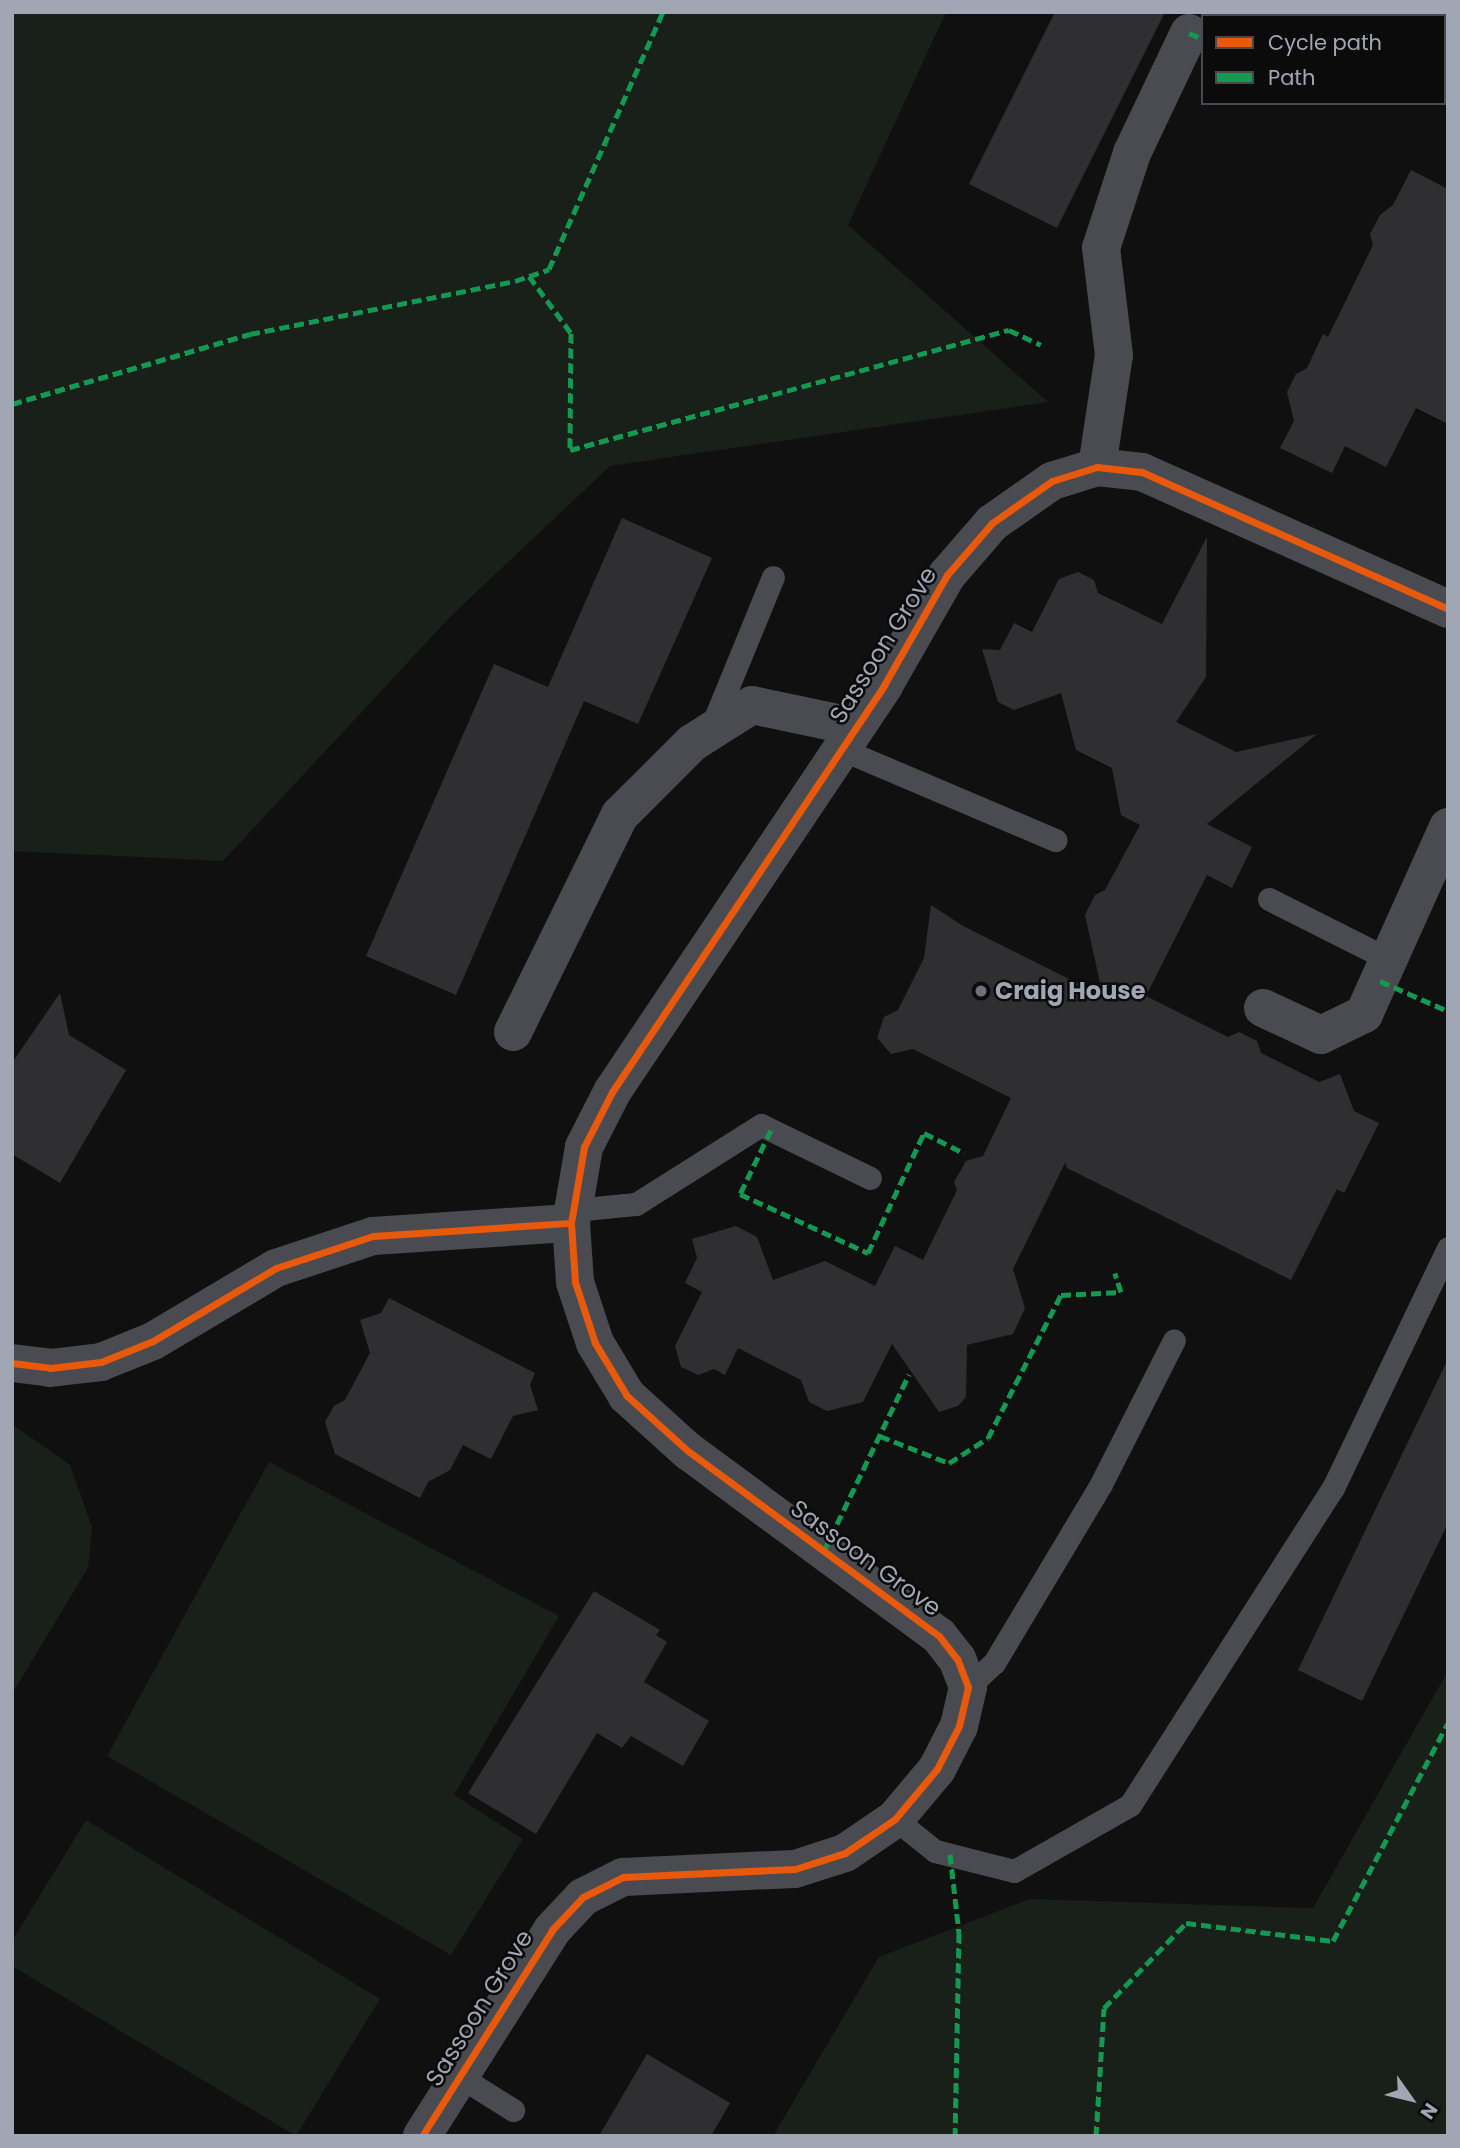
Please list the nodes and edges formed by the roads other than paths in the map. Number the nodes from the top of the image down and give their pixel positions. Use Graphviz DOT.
graph roads {
  1 [pos="1189,33"];
  2 [pos="1097,467"];
  3 [pos="773,577"];
  4 [pos="1448,610"];
  5 [pos="710,731"];
  6 [pos="848,738"];
  7 [pos="1448,827"];
  8 [pos="1055,840"];
  9 [pos="1269,898"];
  10 [pos="1390,960"];
  11 [pos="1263,1008"];
  12 [pos="513,1032"];
  13 [pos="870,1178"];
  14 [pos="572,1217"];
  15 [pos="1448,1248"];
  16 [pos="1174,1340"];
  17 [pos="12,1363"];
  18 [pos="968,1687"];
  19 [pos="895,1819"];
  20 [pos="459,2076"];
  21 [pos="513,2110"];
  22 [pos="422,2136"];
  1 -- 2 [label="street"];
  2 -- 4 [label="street, Sassoon Grove"];
  2 -- 6 [label="street, Sassoon Grove"];
  3 -- 5 [label="lane"];
  5 -- 6 [label="street, Sassoon Grove"];
  5 -- 12 [label="street, Sassoon Grove"];
  6 -- 8 [label="lane"];
  6 -- 14 [label="street, Sassoon Grove"];
  7 -- 10 [label="street"];
  9 -- 10 [label="lane"];
  10 -- 11 [label="street"];
  13 -- 14 [label="lane"];
  14 -- 17 [label="street"];
  14 -- 18 [label="street, Sassoon Grove"];
  15 -- 19 [label="lane"];
  16 -- 18 [label="lane"];
  18 -- 19 [label="street, Sassoon Grove"];
  19 -- 20 [label="street, Sassoon Grove"];
  20 -- 21 [label="lane"];
  20 -- 22 [label="street, Sassoon Grove"];
}
